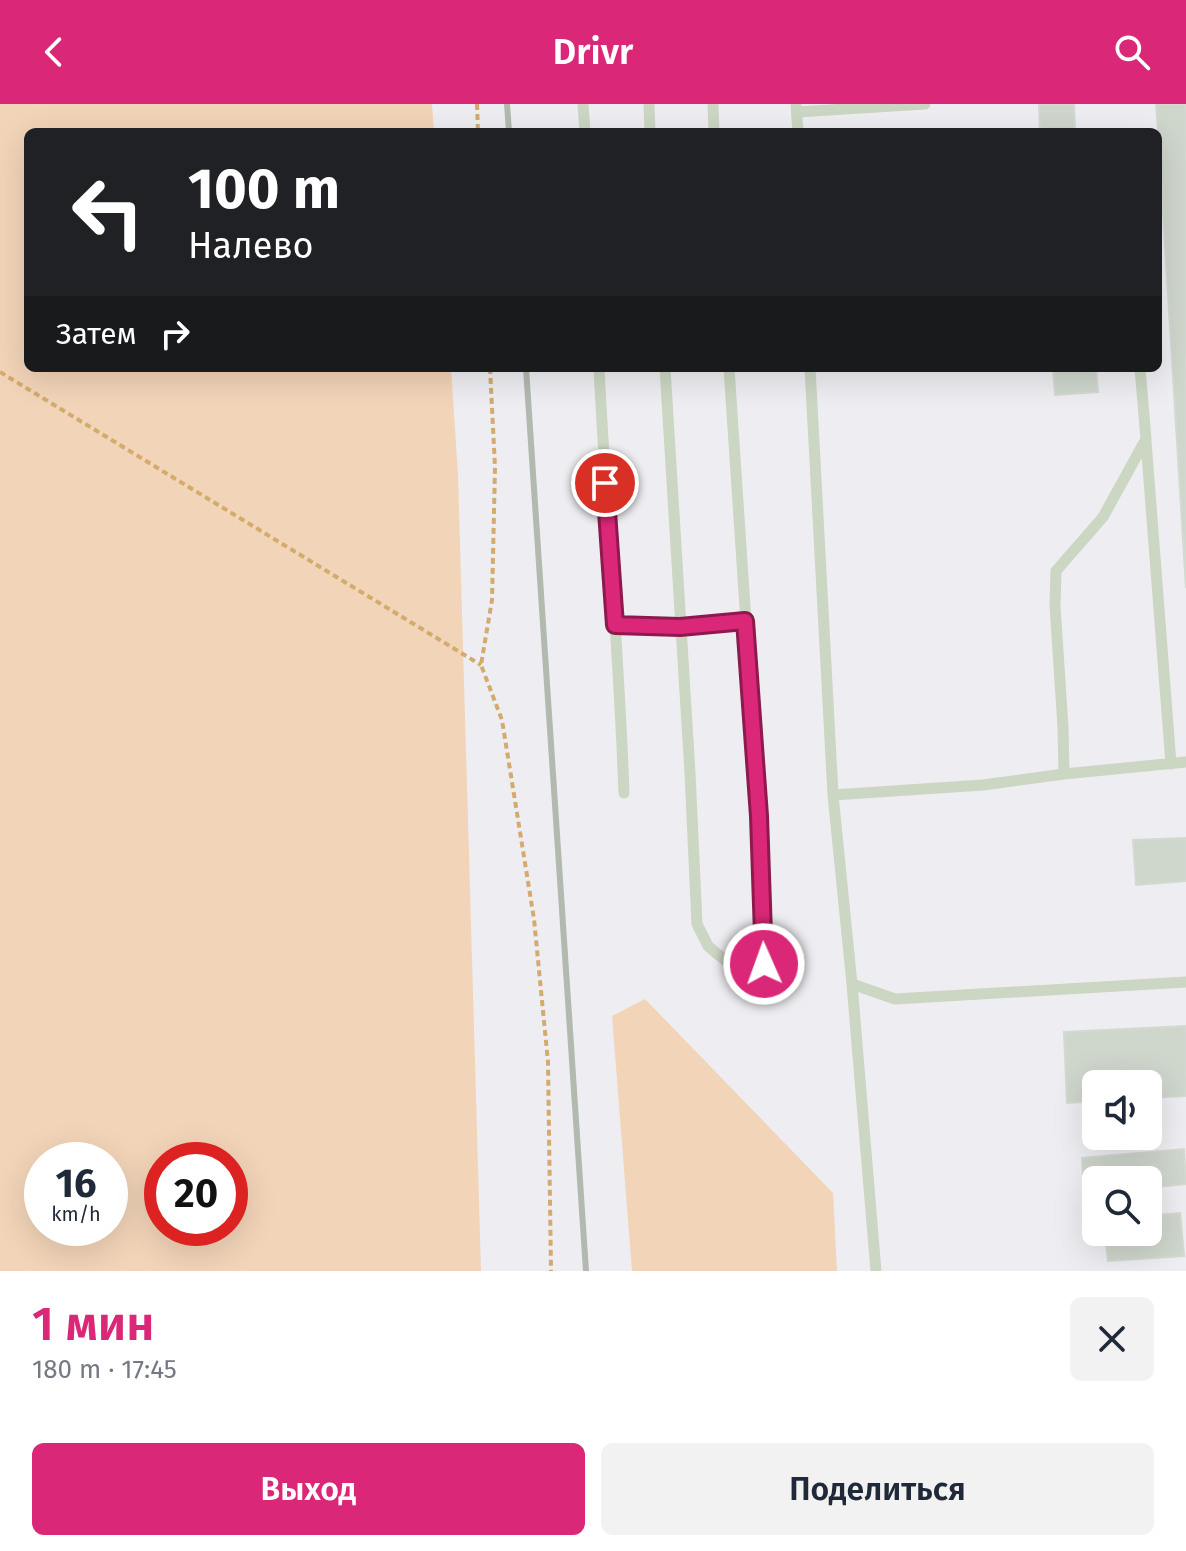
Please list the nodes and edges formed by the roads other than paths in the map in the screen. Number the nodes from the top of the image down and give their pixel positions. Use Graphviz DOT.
graph roads {
  1 [pos="583,104"];
  2 [pos="649,104"];
  3 [pos="713,104"];
  4 [pos="925,104"];
  5 [pos="797,108"];
  6 [pos="585,128"];
  7 [pos="650,128"];
  8 [pos="714,128"];
  9 [pos="798,128"];
  10 [pos="599,372"];
  11 [pos="665,372"];
  12 [pos="729,372"];
  13 [pos="810,372"];
  14 [pos="1140,372"];
  15 [pos="1146,439"];
  16 [pos="745,621"];
  17 [pos="615,625"];
  18 [pos="680,627"];
  19 [pos="1186,762"];
  20 [pos="1171,764"];
  21 [pos="1064,774"];
  22 [pos="624,793"];
  23 [pos="833,795"];
  24 [pos="1186,982"];
  25 [pos="852,984"];
  26 [pos="876,1271"];
  1 -- 6 [label="lane"];
  2 -- 7 [label="lane"];
  3 -- 8 [label="lane"];
  4 -- 5 [label="lane"];
  5 -- 9 [label="lane"];
  10 -- 17 [label="lane"];
  11 -- 18 [label="lane"];
  12 -- 16 [label="lane"];
  13 -- 23 [label="lane"];
  14 -- 15 [label="lane"];
  15 -- 20 [label="lane"];
  15 -- 21 [label="lane"];
  16 -- 18 [label="lane"];
  16 -- 18 [label="lane"];
  17 -- 18 [label="lane"];
  17 -- 22 [label="lane"];
  19 -- 20 [label="lane"];
  20 -- 21 [label="lane"];
  21 -- 23 [label="lane"];
  23 -- 25 [label="lane"];
  24 -- 25 [label="lane"];
  25 -- 26 [label="lane"];
}
